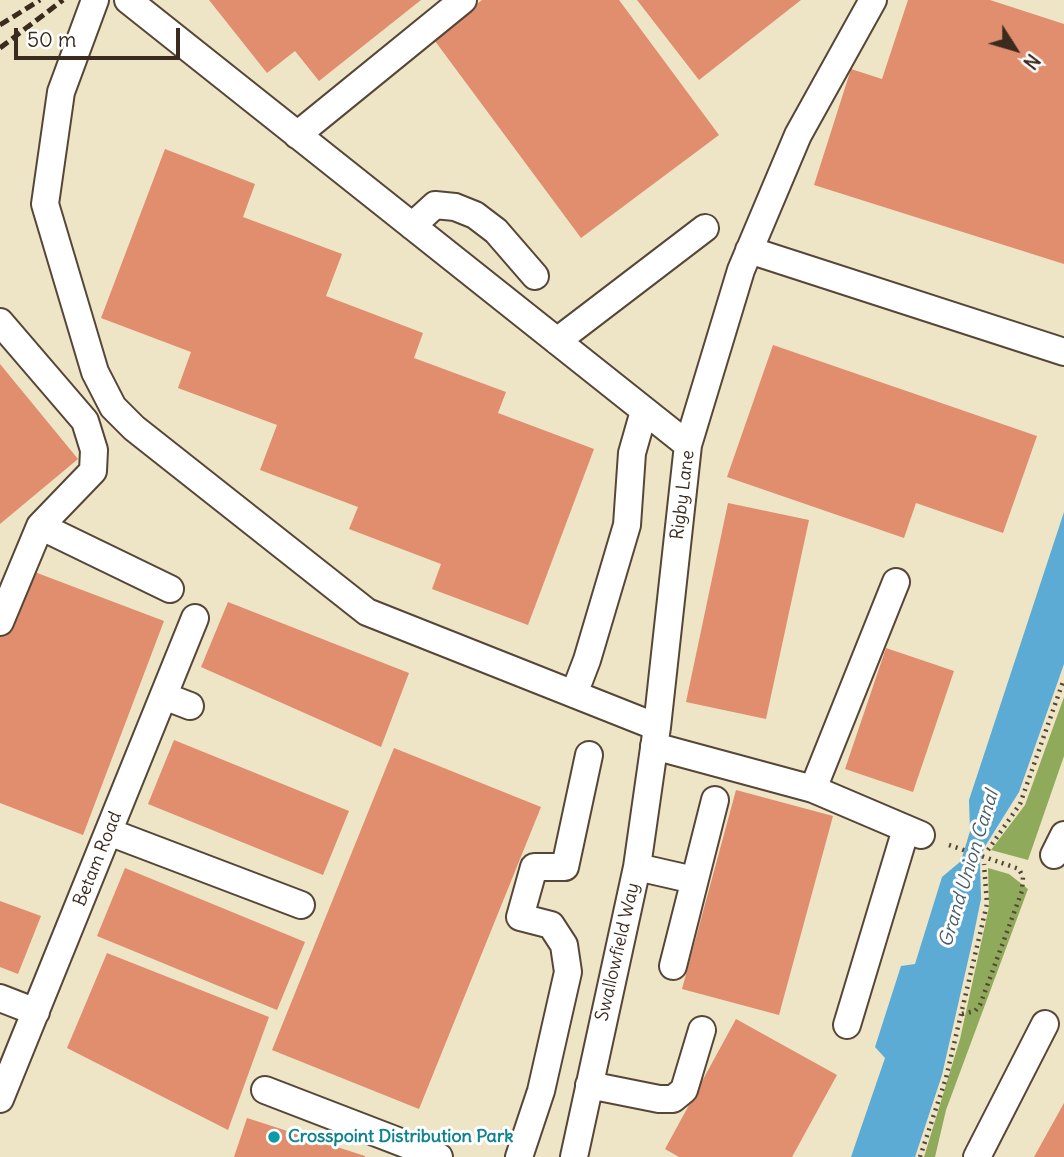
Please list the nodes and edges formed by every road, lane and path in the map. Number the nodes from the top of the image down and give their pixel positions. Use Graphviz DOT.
graph roads {
  1 [pos="95,0"];
  2 [pos="463,0"];
  3 [pos="873,0"];
  4 [pos="131,1"];
  5 [pos="297,135"];
  6 [pos="412,226"];
  7 [pos="705,228"];
  8 [pos="749,250"];
  9 [pos="535,276"];
  10 [pos="0,322"];
  11 [pos="557,341"];
  12 [pos="1064,352"];
  13 [pos="644,411"];
  14 [pos="688,445"];
  15 [pos="40,526"];
  16 [pos="896,582"];
  17 [pos="170,589"];
  18 [pos="195,618"];
  19 [pos="0,622"];
  20 [pos="1064,679"];
  21 [pos="574,694"];
  22 [pos="164,696"];
  23 [pos="190,706"];
  24 [pos="655,736"];
  25 [pos="589,755"];
  26 [pos="813,789"];
  27 [pos="715,800"];
  28 [pos="109,832"];
  29 [pos="950,845"];
  30 [pos="988,850"];
  31 [pos="984,864"];
  32 [pos="637,867"];
  33 [pos="694,880"];
  34 [pos="301,905"];
  35 [pos="673,966"];
  36 [pos="0,999"];
  37 [pos="36,1012"];
  38 [pos="962,1014"];
  39 [pos="1045,1024"];
  40 [pos="847,1025"];
  41 [pos="702,1030"];
  42 [pos="589,1085"];
  43 [pos="265,1090"];
  44 [pos="1,1095"];
  45 [pos="577,1156"];
  46 [pos="439,1157"];
  47 [pos="519,1157"];
  48 [pos="920,1157"];
  49 [pos="977,1157"];
  1 -- 21 [label="street"];
  2 -- 5 [label="street"];
  3 -- 8 [label="street, Rigby Lane"];
  4 -- 5 [label="street"];
  5 -- 6 [label="street"];
  6 -- 9 [label="street"];
  6 -- 11 [label="street"];
  7 -- 11 [label="street"];
  8 -- 12 [label="street"];
  8 -- 14 [label="street, Rigby Lane"];
  10 -- 15 [label="street"];
  11 -- 13 [label="street"];
  13 -- 14 [label="street"];
  13 -- 21 [label="street"];
  14 -- 24 [label="street, Rigby Lane"];
  15 -- 17 [label="street"];
  15 -- 19 [label="street"];
  16 -- 26 [label="street"];
  18 -- 22 [label="street, Betam Road"];
  20 -- 30 [label="path"];
  21 -- 24 [label="street"];
  22 -- 23 [label="street"];
  22 -- 28 [label="street, Betam Road"];
  24 -- 26 [label="street"];
  24 -- 32 [label="street, Swallowfield Way"];
  25 -- 47 [label="street"];
  26 -- 40 [label="street"];
  27 -- 33 [label="street"];
  28 -- 34 [label="street"];
  28 -- 37 [label="street, Betam Road"];
  29 -- 38 [label="path, bridge"];
  31 -- 38 [label="path"];
  32 -- 33 [label="street"];
  32 -- 42 [label="street, Swallowfield Way"];
  33 -- 35 [label="street"];
  36 -- 37 [label="street"];
  37 -- 44 [label="street, Betam Road"];
  38 -- 48 [label="path"];
  39 -- 49 [label="street"];
  41 -- 42 [label="street"];
  42 -- 45 [label="street, Swallowfield Way"];
  43 -- 46 [label="street"];
}
